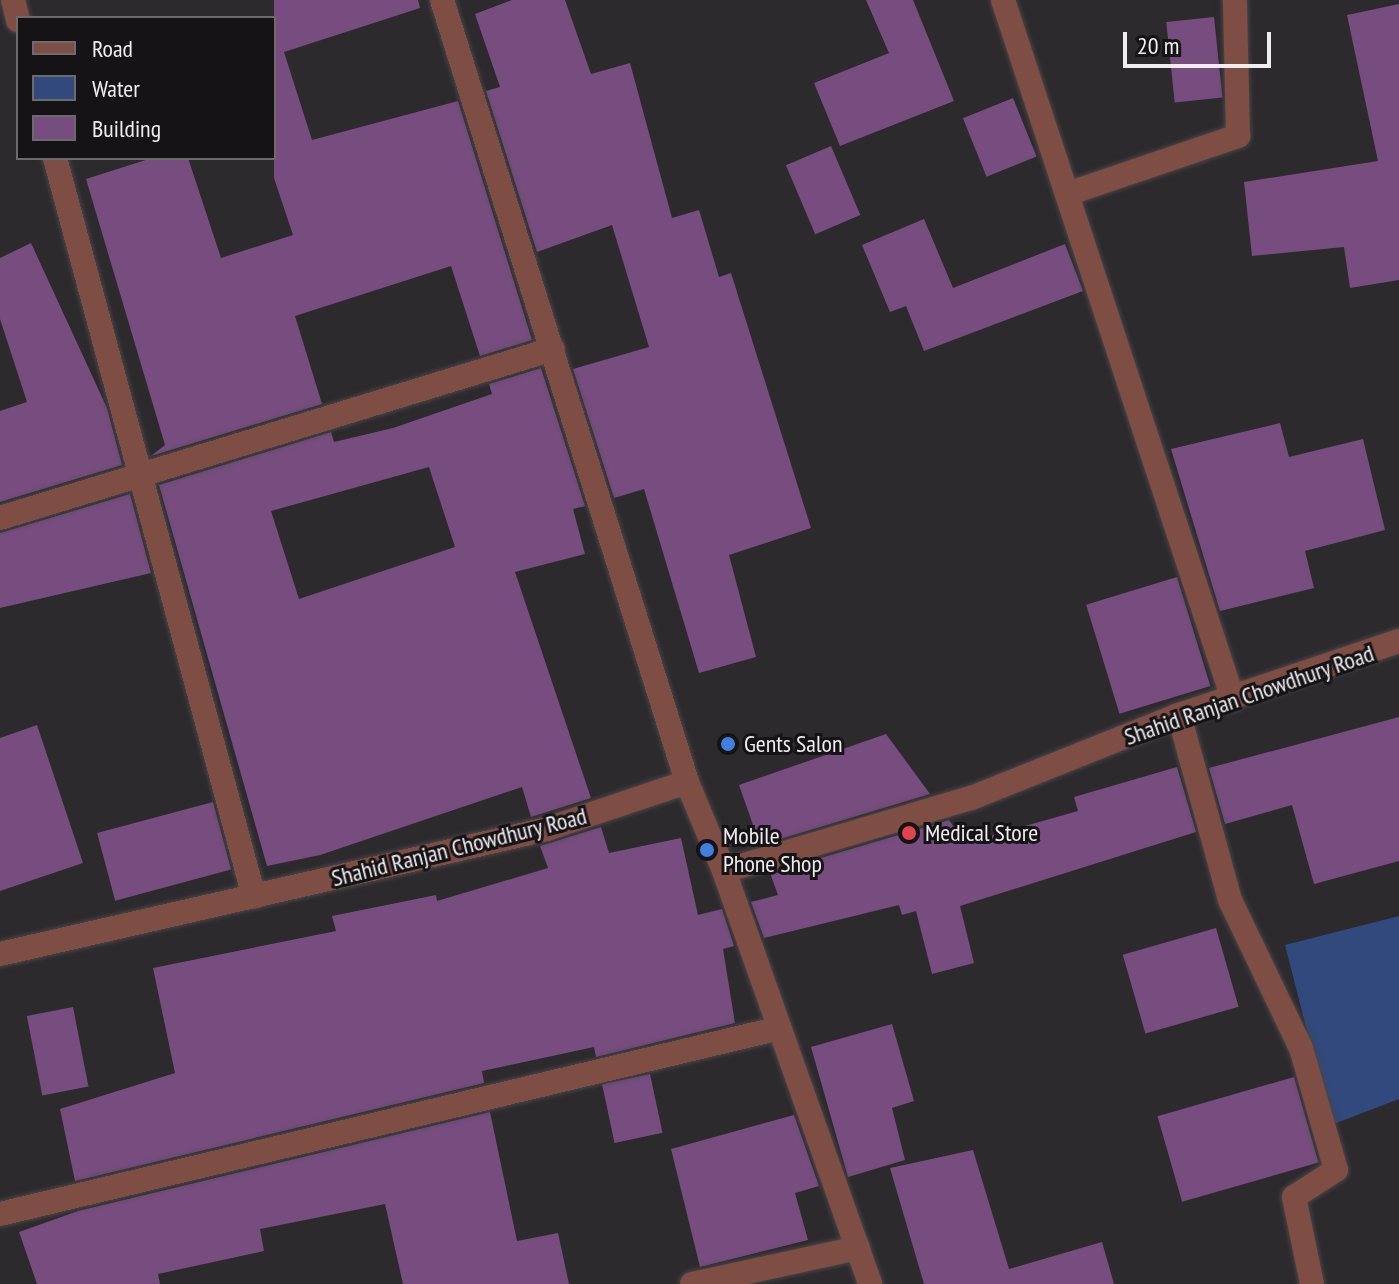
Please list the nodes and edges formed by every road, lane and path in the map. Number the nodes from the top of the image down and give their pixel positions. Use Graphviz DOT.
graph roads {
  1 [pos="442,0"];
  2 [pos="1003,0"];
  3 [pos="1235,0"];
  4 [pos="56,160"];
  5 [pos="1067,194"];
  6 [pos="553,349"];
  7 [pos="140,476"];
  8 [pos="0,518"];
  9 [pos="1399,641"];
  10 [pos="1233,699"];
  11 [pos="1179,715"];
  12 [pos="687,782"];
  13 [pos="724,871"];
  14 [pos="254,897"];
  15 [pos="0,954"];
  16 [pos="776,1029"];
  17 [pos="0,1214"];
  18 [pos="858,1248"];
  19 [pos="692,1284"];
  20 [pos="870,1284"];
  21 [pos="1312,1284"];
  1 -- 6 [label="street"];
  2 -- 5 [label="street"];
  3 -- 5 [label="street"];
  4 -- 7 [label="street"];
  5 -- 10 [label="street"];
  6 -- 7 [label="street"];
  6 -- 12 [label="street"];
  7 -- 8 [label="street"];
  7 -- 14 [label="street"];
  9 -- 10 [label="street, Shahid Ranjan Chowdhury Road"];
  10 -- 11 [label="street, Shahid Ranjan Chowdhury Road"];
  11 -- 13 [label="street, Shahid Ranjan Chowdhury Road"];
  11 -- 21 [label="street"];
  12 -- 13 [label="street"];
  12 -- 14 [label="street, Shahid Ranjan Chowdhury Road"];
  13 -- 16 [label="street"];
  14 -- 15 [label="street, Shahid Ranjan Chowdhury Road"];
  16 -- 17 [label="street"];
  16 -- 18 [label="street"];
  18 -- 19 [label="street"];
  18 -- 20 [label="street"];
}
